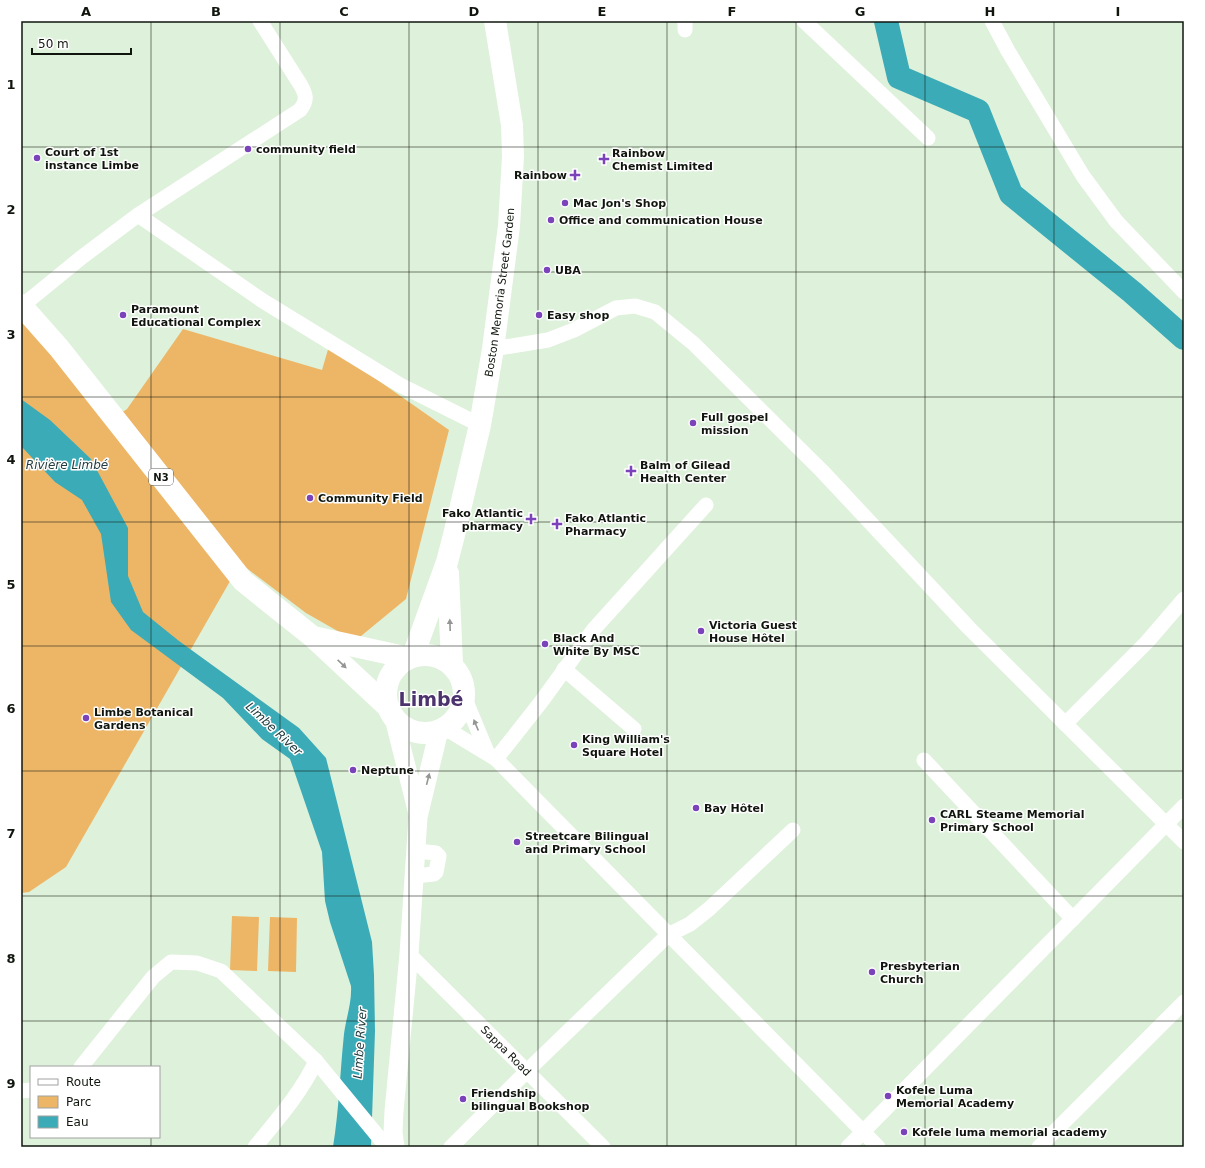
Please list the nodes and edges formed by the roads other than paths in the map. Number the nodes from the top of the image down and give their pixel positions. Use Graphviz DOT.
graph roads {
  1 [pos="260,21"];
  2 [pos="495,21"];
  3 [pos="804,21"];
  4 [pos="992,21"];
  5 [pos="928,138"];
  6 [pos="138,216"];
  7 [pos="1184,292"];
  8 [pos="22,305"];
  9 [pos="493,350"];
  10 [pos="480,425"];
  11 [pos="706,505"];
  12 [pos="447,562"];
  13 [pos="1184,599"];
  14 [pos="313,637"];
  15 [pos="411,657"];
  16 [pos="452,664"];
  17 [pos="564,669"];
  18 [pos="465,699"];
  19 [pos="392,713"];
  20 [pos="1065,724"];
  21 [pos="442,729"];
  22 [pos="634,730"];
  23 [pos="492,755"];
  24 [pos="924,760"];
  25 [pos="1184,806"];
  26 [pos="418,817"];
  27 [pos="1166,824"];
  28 [pos="793,830"];
  29 [pos="1184,842"];
  30 [pos="1073,919"];
  31 [pos="668,935"];
  32 [pos="409,954"];
  33 [pos="1184,1002"];
  34 [pos="316,1061"];
  35 [pos="82,1066"];
  36 [pos="528,1070"];
  37 [pos="863,1132"];
  38 [pos="388,1145"];
  39 [pos="255,1147"];
  40 [pos="451,1147"];
  41 [pos="603,1147"];
  42 [pos="848,1147"];
  43 [pos="878,1147"];
  44 [pos="1039,1147"];
  1 -- 6 [label="street"];
  2 -- 9 [label="highway, Boston Memoria Street Garden"];
  3 -- 5 [label="street"];
  4 -- 7 [label="street"];
  6 -- 8 [label="street"];
  6 -- 10 [label="street"];
  8 -- 14 [label="highway, N3"];
  9 -- 10 [label="highway, Boston Memoria Street Garden"];
  9 -- 20 [label="street"];
  10 -- 12 [label="highway, Boston Memoria Street Garden"];
  11 -- 17 [label="street"];
  12 -- 15 [label="highway, Boston Memoria Street Garden"];
  16 -- 12 [label="highway, Boston Memoria Street Garden, one-way"];
  13 -- 20 [label="street"];
  14 -- 15 [label="highway"];
  14 -- 19 [label="highway, one-way"];
  15 -- 16 [label="highway"];
  15 -- 19 [label="highway"];
  16 -- 18 [label="highway"];
  17 -- 22 [label="street"];
  17 -- 23 [label="street"];
  18 -- 21 [label="highway"];
  23 -- 18 [label="street, one-way"];
  19 -- 21 [label="highway"];
  19 -- 26 [label="main road"];
  20 -- 27 [label="street"];
  21 -- 23 [label="street"];
  26 -- 21 [label="main road, one-way"];
  23 -- 31 [label="street"];
  24 -- 30 [label="street"];
  25 -- 27 [label="street"];
  26 -- 32 [label="main road"];
  27 -- 29 [label="street"];
  27 -- 30 [label="street"];
  28 -- 31 [label="street"];
  30 -- 37 [label="street"];
  31 -- 36 [label="street"];
  31 -- 37 [label="street"];
  32 -- 36 [label="street, Sappa Road"];
  32 -- 38 [label="main road"];
  33 -- 44 [label="street"];
  34 -- 35 [label="street"];
  34 -- 38 [label="street"];
  34 -- 39 [label="street"];
  36 -- 40 [label="street"];
  36 -- 41 [label="street, Sappa Road"];
  37 -- 42 [label="street"];
  37 -- 43 [label="street"];
}
